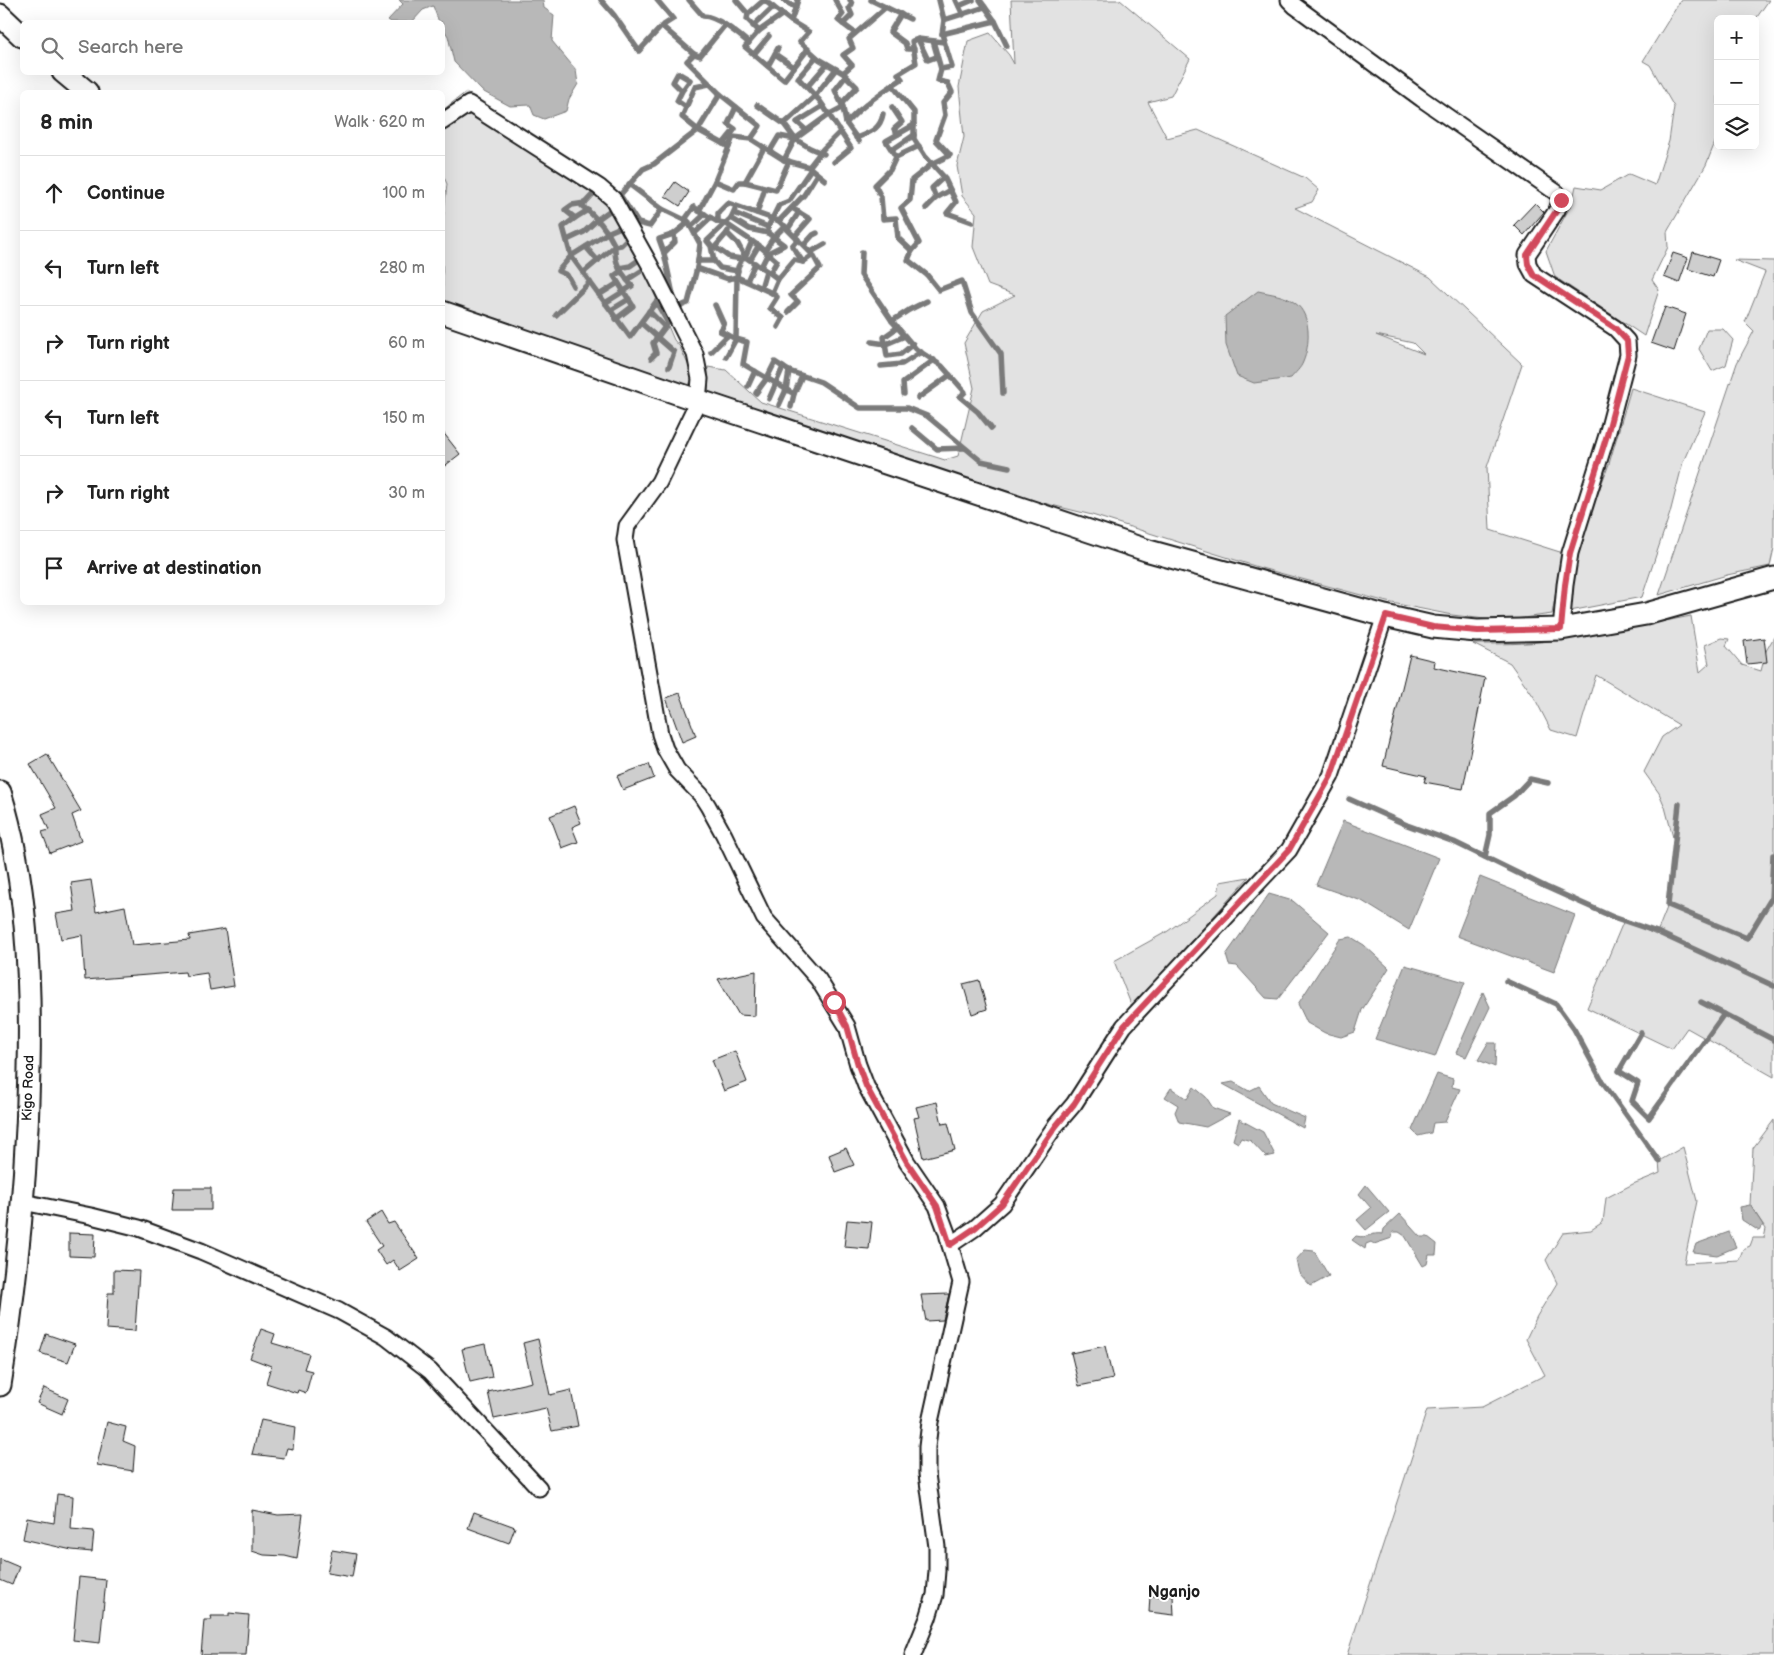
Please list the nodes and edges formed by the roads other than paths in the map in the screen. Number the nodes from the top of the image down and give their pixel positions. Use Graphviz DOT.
graph roads {
  1 [pos="1289,0"];
  2 [pos="0,15"];
  3 [pos="20,34"];
  4 [pos="67,75"];
  5 [pos="85,90"];
  6 [pos="445,120"];
  7 [pos="445,313"];
  8 [pos="698,401"];
  9 [pos="1774,578"];
  10 [pos="1386,616"];
  11 [pos="1561,629"];
  12 [pos="0,792"];
  13 [pos="23,1202"];
  14 [pos="950,1245"];
  15 [pos="0,1385"];
  16 [pos="539,1488"];
  17 [pos="913,1655"];
  1 -- 11 [label="street"];
  2 -- 3 [label="street"];
  4 -- 5 [label="street"];
  6 -- 8 [label="street"];
  7 -- 8 [label="street"];
  8 -- 10 [label="street"];
  8 -- 14 [label="street"];
  9 -- 11 [label="street"];
  10 -- 11 [label="street"];
  10 -- 14 [label="street"];
  12 -- 13 [label="street, Kigo Road"];
  13 -- 15 [label="street, Kigo Road"];
  13 -- 16 [label="street"];
  14 -- 17 [label="street"];
}
